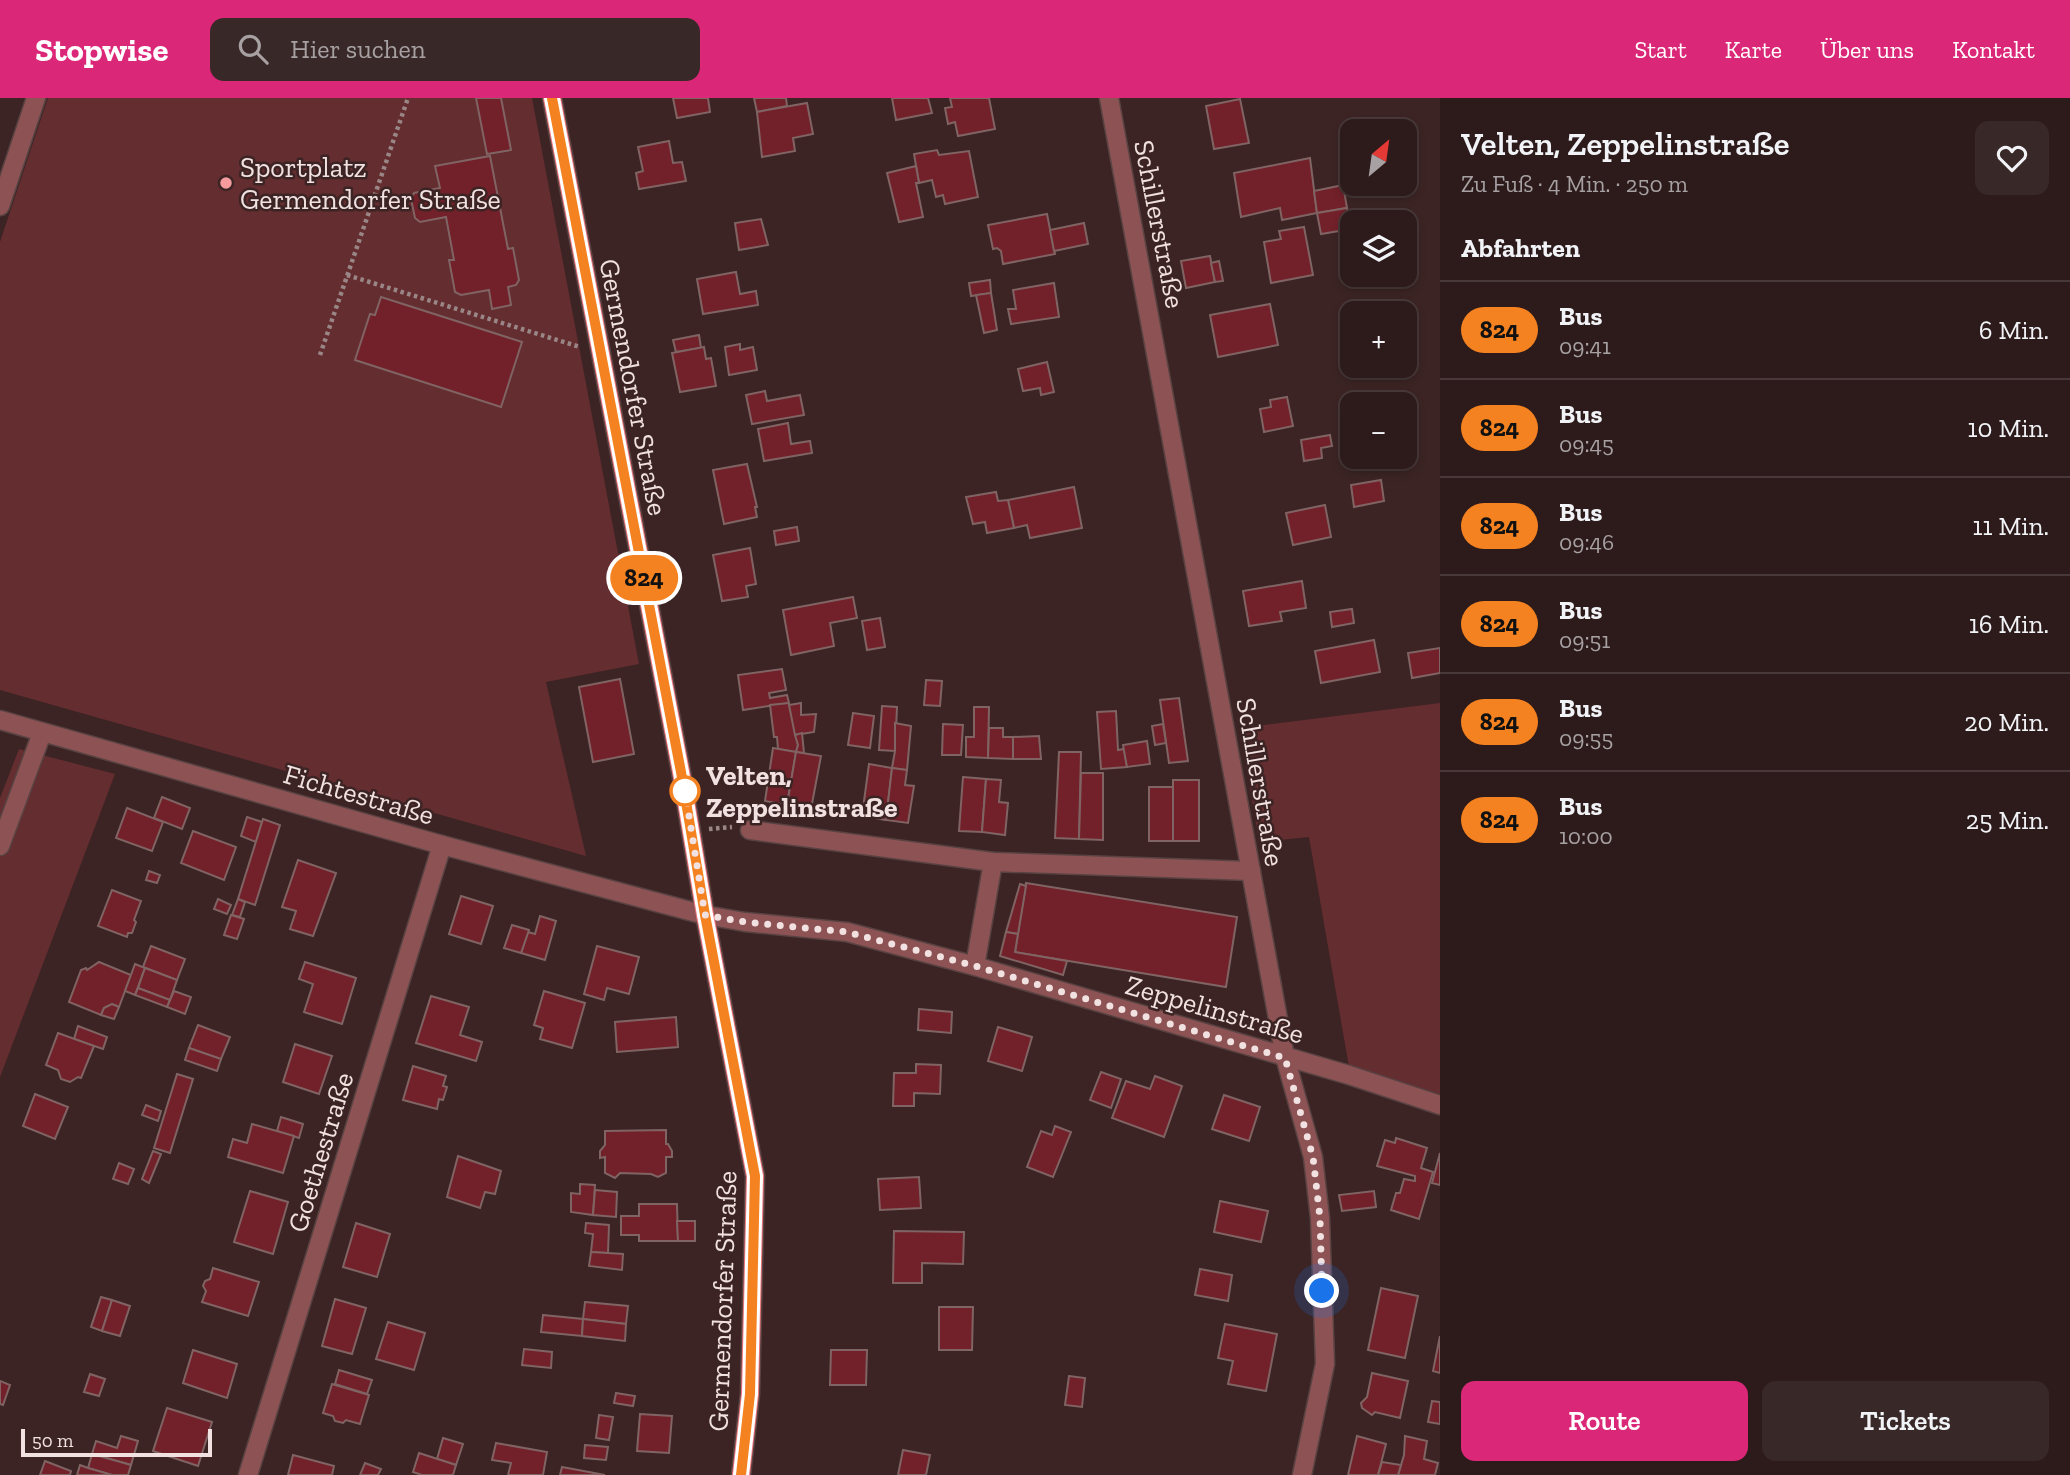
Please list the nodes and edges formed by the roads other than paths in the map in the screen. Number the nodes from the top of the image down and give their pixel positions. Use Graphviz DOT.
graph roads {
  1 [pos="36,98"];
  2 [pos="552,98"];
  3 [pos="1109,98"];
  4 [pos="0,206"];
  5 [pos="0,720"];
  6 [pos="42,733"];
  7 [pos="750,830"];
  8 [pos="442,845"];
  9 [pos="0,846"];
  10 [pos="993,862"];
  11 [pos="1251,871"];
  12 [pos="705,915"];
  13 [pos="975,966"];
  14 [pos="1285,1058"];
  15 [pos="1440,1105"];
  16 [pos="248,1475"];
  17 [pos="741,1475"];
  18 [pos="1302,1475"];
  1 -- 4 [label="street"];
  2 -- 12 [label="main road, Germendorfer Straße"];
  3 -- 11 [label="street, Schillerstraße"];
  5 -- 6 [label="street, Fichtestraße"];
  6 -- 8 [label="street, Fichtestraße"];
  6 -- 9 [label="street"];
  7 -- 10 [label="street"];
  8 -- 12 [label="street, Fichtestraße"];
  8 -- 16 [label="street, Goethestraße"];
  10 -- 11 [label="street"];
  10 -- 13 [label="street"];
  11 -- 14 [label="street, Schillerstraße"];
  12 -- 13 [label="street, Zeppelinstraße"];
  12 -- 17 [label="main road, Germendorfer Straße"];
  13 -- 14 [label="street, Zeppelinstraße"];
  14 -- 15 [label="street, Zeppelinstraße"];
  14 -- 18 [label="street, Schillerstraße"];
}
